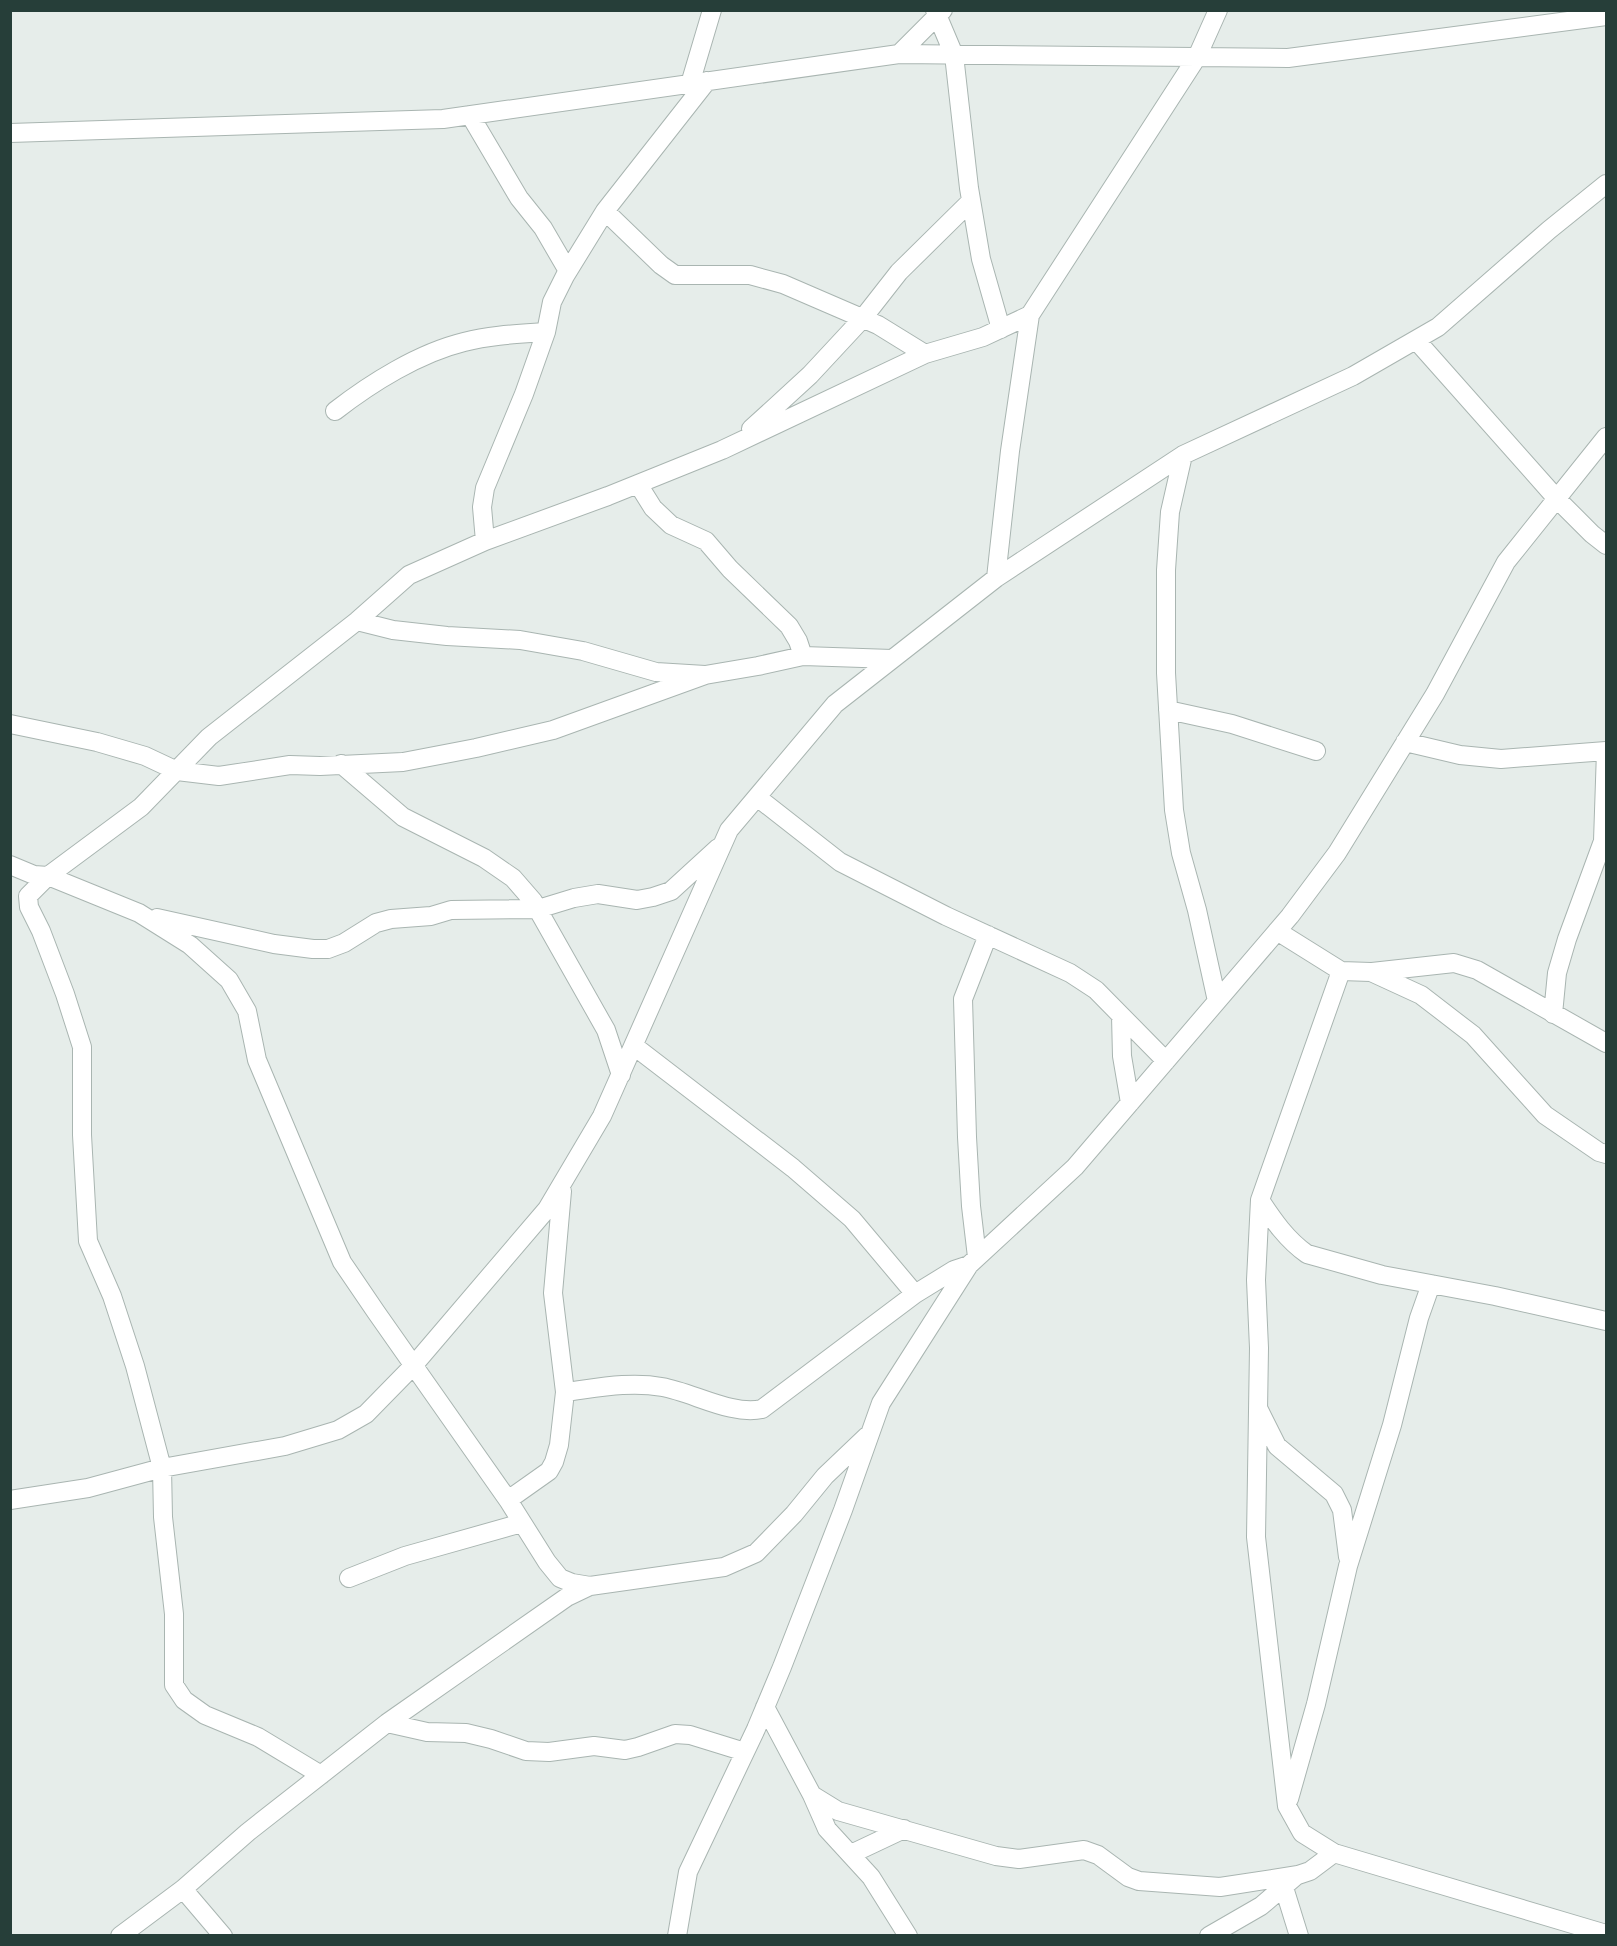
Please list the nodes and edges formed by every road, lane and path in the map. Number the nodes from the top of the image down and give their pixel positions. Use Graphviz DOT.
graph roads {
  1 [pos="712,10"];
  2 [pos="1218,10"];
  3 [pos="938,12"];
  4 [pos="1606,16"];
  5 [pos="899,54"];
  6 [pos="954,55"];
  7 [pos="1197,57"];
  8 [pos="698,82"];
  9 [pos="470,115"];
  10 [pos="10,133"];
  11 [pos="1606,184"];
  12 [pos="971,201"];
  13 [pos="605,211"];
  14 [pos="568,271"];
  15 [pos="1030,315"];
  16 [pos="863,318"];
  17 [pos="1002,328"];
  18 [pos="546,332"];
  19 [pos="1416,340"];
  20 [pos="925,354"];
  21 [pos="335,411"];
  22 [pos="1606,437"];
  23 [pos="737,442"];
  24 [pos="1183,455"];
  25 [pos="638,484"];
  26 [pos="1557,499"];
  27 [pos="485,541"];
  28 [pos="1606,545"];
  29 [pos="996,578"];
  30 [pos="357,621"];
  31 [pos="803,656"];
  32 [pos="892,660"];
  33 [pos="705,675"];
  34 [pos="1168,710"];
  35 [pos="10,724"];
  36 [pos="1405,742"];
  37 [pos="1316,750"];
  38 [pos="1606,751"];
  39 [pos="341,764"];
  40 [pos="177,771"];
  41 [pos="757,797"];
  42 [pos="723,842"];
  43 [pos="10,865"];
  44 [pos="48,876"];
  45 [pos="538,909"];
  46 [pos="139,913"];
  47 [pos="1277,931"];
  48 [pos="988,935"];
  49 [pos="1341,971"];
  50 [pos="1371,972"];
  51 [pos="1218,1001"];
  52 [pos="1553,1014"];
  53 [pos="1121,1016"];
  54 [pos="1606,1043"];
  55 [pos="634,1046"];
  56 [pos="1166,1061"];
  57 [pos="621,1075"];
  58 [pos="1130,1103"];
  59 [pos="1606,1154"];
  60 [pos="563,1182"];
  61 [pos="1260,1200"];
  62 [pos="973,1261"];
  63 [pos="1431,1284"];
  64 [pos="915,1294"];
  65 [pos="1606,1321"];
  66 [pos="413,1366"];
  67 [pos="565,1392"];
  68 [pos="1258,1409"];
  69 [pos="870,1433"];
  70 [pos="162,1468"];
  71 [pos="10,1500"];
  72 [pos="508,1500"];
  73 [pos="522,1523"];
  74 [pos="1348,1566"];
  75 [pos="349,1578"];
  76 [pos="590,1586"];
  77 [pos="765,1707"];
  78 [pos="387,1723"];
  79 [pos="745,1752"];
  80 [pos="321,1775"];
  81 [pos="812,1795"];
  82 [pos="1287,1806"];
  83 [pos="904,1829"];
  84 [pos="1334,1853"];
  85 [pos="851,1854"];
  86 [pos="1288,1880"];
  87 [pos="183,1888"];
  88 [pos="1606,1934"];
  89 [pos="120,1935"];
  90 [pos="223,1935"];
  91 [pos="677,1935"];
  92 [pos="908,1935"];
  93 [pos="1209,1935"];
  94 [pos="1299,1935"];
  1 -- 8 [label="street"];
  2 -- 7 [label="street"];
  3 -- 5 [label="street"];
  3 -- 6 [label="street"];
  4 -- 7 [label="street"];
  5 -- 6 [label="street"];
  5 -- 8 [label="street"];
  6 -- 7 [label="street"];
  6 -- 12 [label="street"];
  7 -- 15 [label="street"];
  8 -- 9 [label="street"];
  8 -- 13 [label="street"];
  9 -- 10 [label="street"];
  9 -- 14 [label="street"];
  11 -- 19 [label="street"];
  12 -- 16 [label="street"];
  12 -- 17 [label="street"];
  13 -- 14 [label="street"];
  13 -- 16 [label="street"];
  14 -- 18 [label="street"];
  15 -- 17 [label="street"];
  15 -- 29 [label="street"];
  16 -- 20 [label="street"];
  16 -- 23 [label="street"];
  17 -- 20 [label="street"];
  18 -- 21 [label="street"];
  18 -- 27 [label="street"];
  19 -- 24 [label="street"];
  19 -- 26 [label="street"];
  20 -- 23 [label="street"];
  22 -- 26 [label="street"];
  23 -- 25 [label="street"];
  24 -- 29 [label="street"];
  24 -- 34 [label="street"];
  25 -- 27 [label="street"];
  25 -- 31 [label="street"];
  26 -- 28 [label="street"];
  26 -- 36 [label="street"];
  27 -- 30 [label="street"];
  29 -- 32 [label="street"];
  30 -- 33 [label="street"];
  30 -- 40 [label="street"];
  31 -- 32 [label="street"];
  31 -- 33 [label="street"];
  32 -- 41 [label="street"];
  33 -- 39 [label="street"];
  34 -- 37 [label="street"];
  34 -- 51 [label="street"];
  35 -- 40 [label="street"];
  36 -- 38 [label="street"];
  36 -- 47 [label="street"];
  38 -- 52 [label="street"];
  39 -- 40 [label="street"];
  39 -- 45 [label="street"];
  40 -- 44 [label="street"];
  41 -- 42 [label="street"];
  41 -- 48 [label="street"];
  42 -- 45 [label="street"];
  42 -- 55 [label="street"];
  43 -- 44 [label="street"];
  44 -- 46 [label="street"];
  44 -- 70 [label="street"];
  45 -- 46 [label="street"];
  45 -- 57 [label="street"];
  46 -- 66 [label="street"];
  47 -- 49 [label="street"];
  47 -- 51 [label="street"];
  48 -- 53 [label="street"];
  48 -- 62 [label="street"];
  49 -- 50 [label="street"];
  49 -- 61 [label="street"];
  50 -- 52 [label="street"];
  50 -- 59 [label="street"];
  51 -- 56 [label="street"];
  52 -- 54 [label="street"];
  53 -- 56 [label="street"];
  53 -- 58 [label="street"];
  55 -- 57 [label="street"];
  55 -- 64 [label="street"];
  56 -- 58 [label="street"];
  57 -- 60 [label="street"];
  58 -- 62 [label="street"];
  60 -- 66 [label="street"];
  60 -- 67 [label="street"];
  61 -- 63 [label="street"];
  61 -- 68 [label="street"];
  62 -- 64 [label="street"];
  62 -- 69 [label="street"];
  63 -- 65 [label="street"];
  63 -- 74 [label="street"];
  64 -- 67 [label="street"];
  66 -- 70 [label="street"];
  66 -- 72 [label="street"];
  67 -- 72 [label="street"];
  68 -- 74 [label="street"];
  68 -- 82 [label="street"];
  69 -- 76 [label="street"];
  69 -- 77 [label="street"];
  70 -- 71 [label="street"];
  70 -- 80 [label="street"];
  72 -- 73 [label="street"];
  73 -- 75 [label="street"];
  73 -- 76 [label="street"];
  74 -- 82 [label="street"];
  76 -- 78 [label="street"];
  77 -- 79 [label="street"];
  77 -- 81 [label="street"];
  78 -- 79 [label="street"];
  78 -- 80 [label="street"];
  79 -- 91 [label="street"];
  80 -- 87 [label="street"];
  81 -- 83 [label="street"];
  81 -- 85 [label="street"];
  82 -- 84 [label="street"];
  83 -- 85 [label="street"];
  83 -- 86 [label="street"];
  84 -- 86 [label="street"];
  84 -- 88 [label="street"];
  85 -- 92 [label="street"];
  86 -- 93 [label="street"];
  86 -- 94 [label="street"];
  87 -- 89 [label="street"];
  87 -- 90 [label="street"];
}
